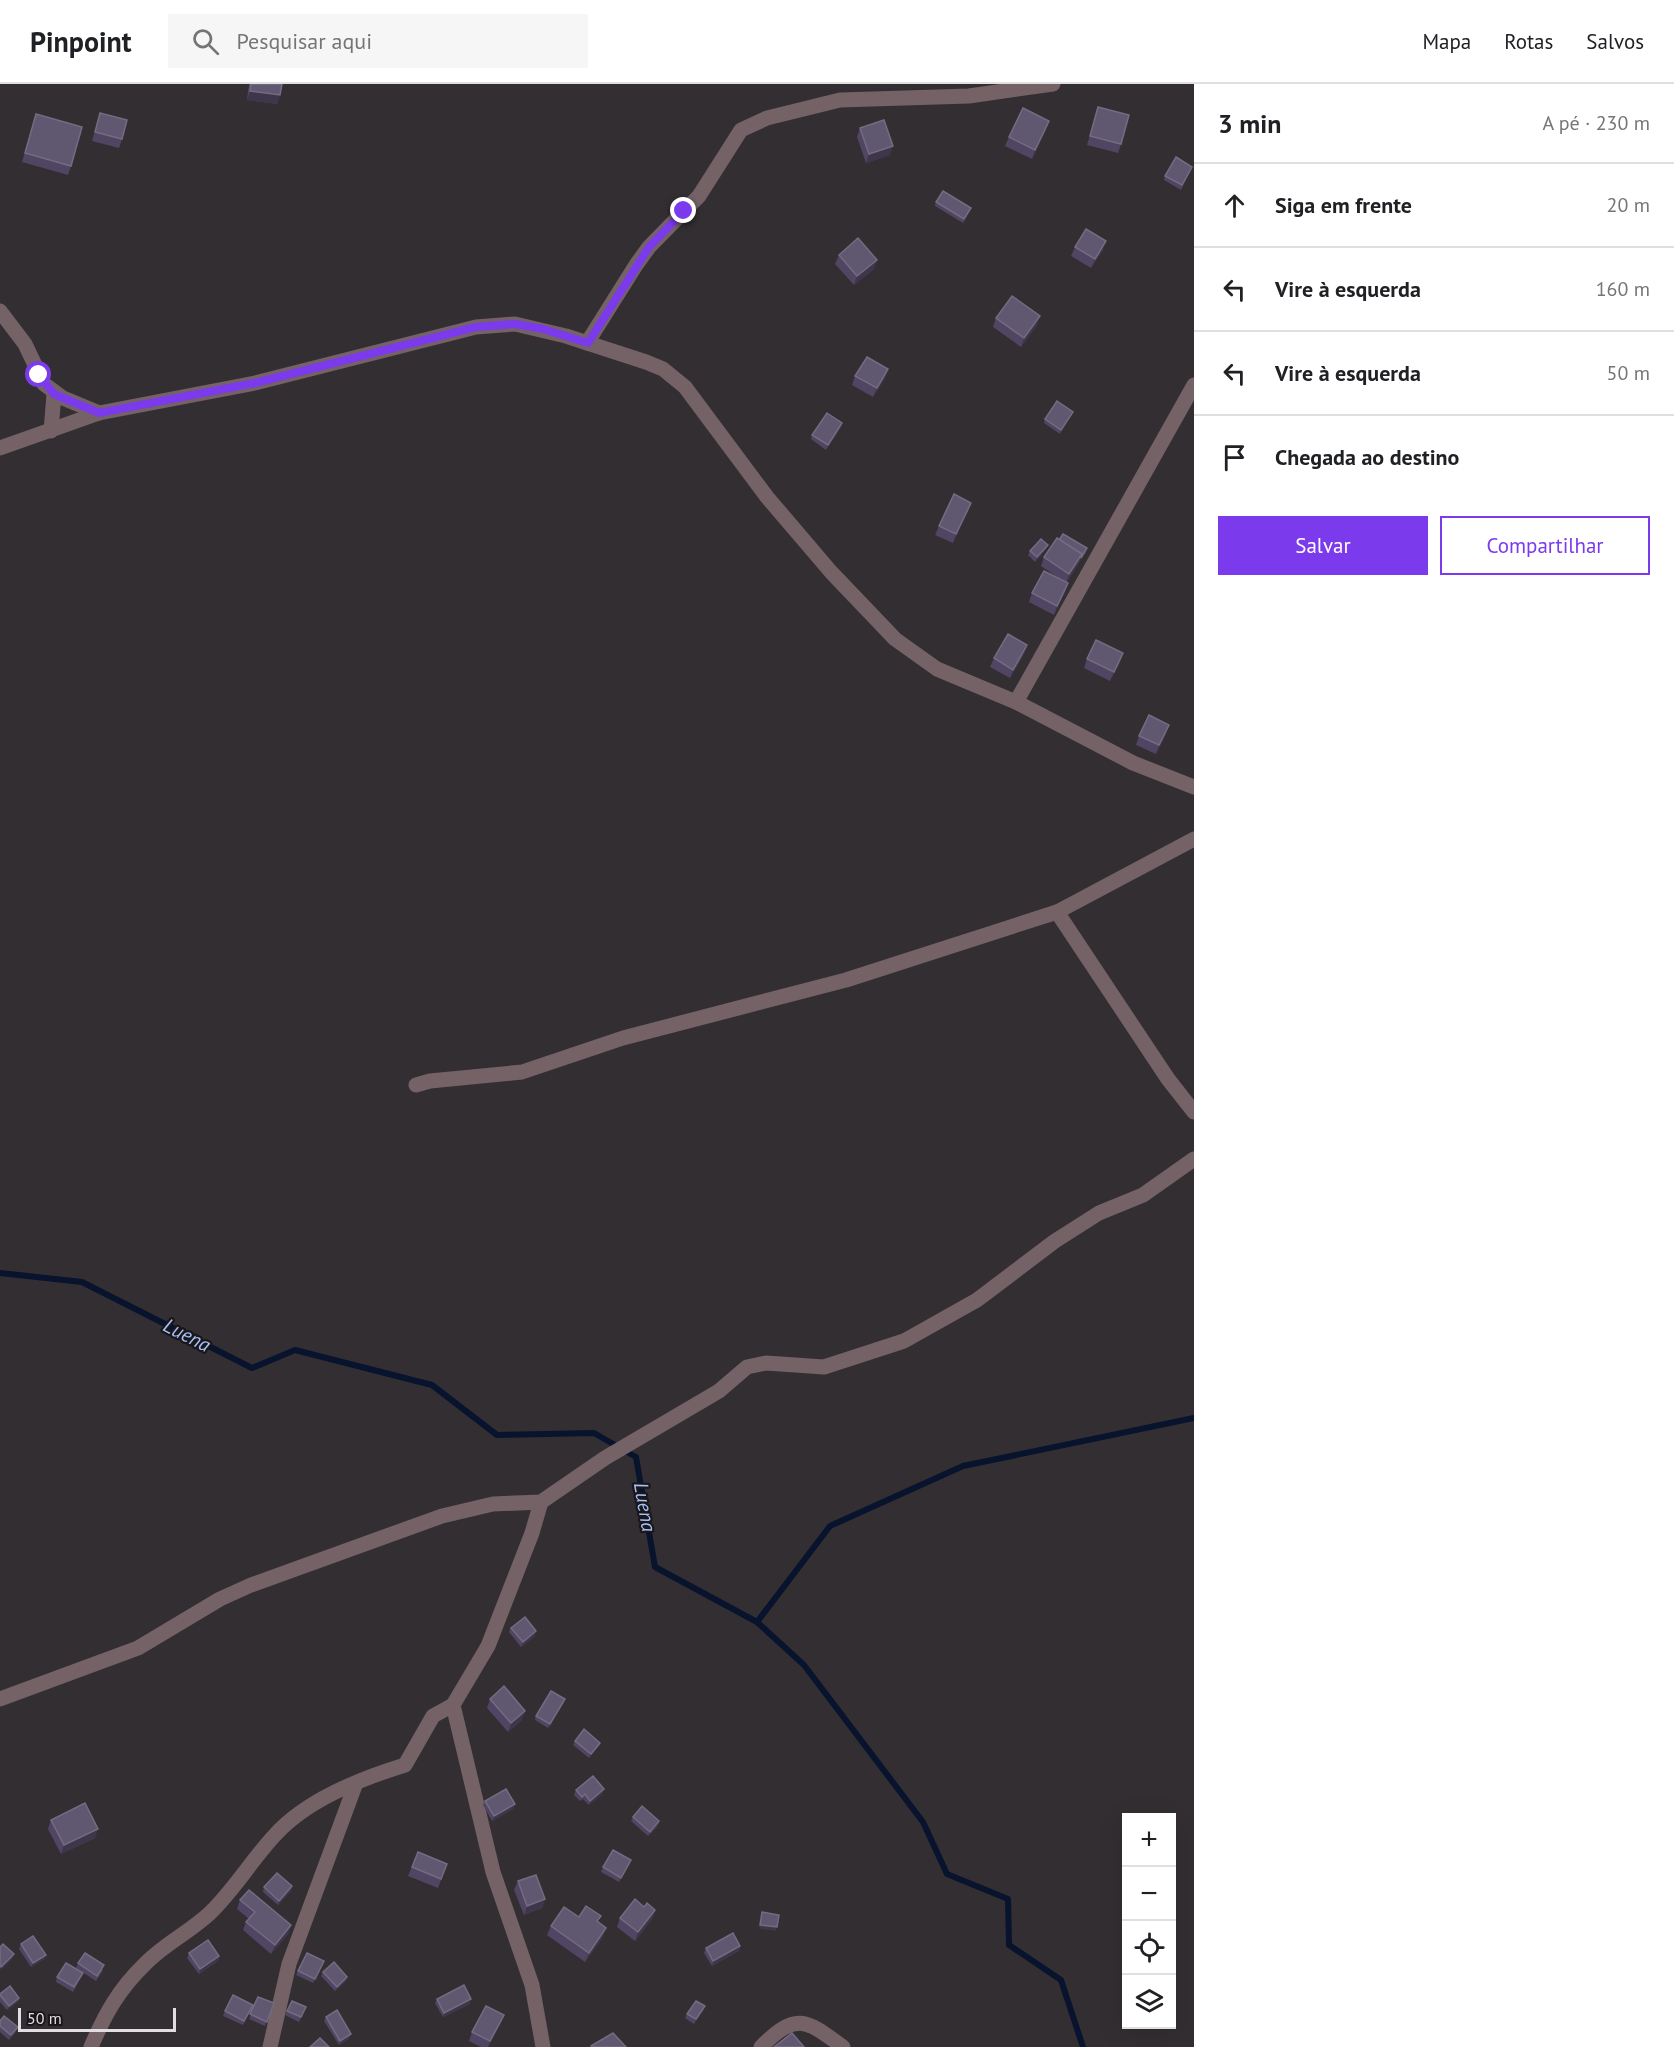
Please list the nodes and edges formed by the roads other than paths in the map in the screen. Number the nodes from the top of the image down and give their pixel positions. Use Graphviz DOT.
graph roads {
  1 [pos="1053,84"];
  2 [pos="0,310"];
  3 [pos="588,343"];
  4 [pos="1194,385"];
  5 [pos="54,394"];
  6 [pos="99,413"];
  7 [pos="51,431"];
  8 [pos="0,448"];
  9 [pos="1016,702"];
  10 [pos="1194,787"];
  11 [pos="1194,839"];
  12 [pos="1057,912"];
  13 [pos="416,1085"];
  14 [pos="1194,1112"];
  15 [pos="1194,1159"];
  16 [pos="541,1502"];
  17 [pos="0,1700"];
  18 [pos="453,1705"];
  19 [pos="356,1783"];
  20 [pos="91,2047"];
  21 [pos="270,2047"];
  22 [pos="543,2047"];
  23 [pos="761,2047"];
  24 [pos="843,2047"];
  1 -- 3 [label="street"];
  2 -- 5 [label="street"];
  3 -- 6 [label="street"];
  3 -- 9 [label="street"];
  4 -- 9 [label="street"];
  5 -- 6 [label="street"];
  5 -- 7 [label="street"];
  6 -- 7 [label="street"];
  7 -- 8 [label="street"];
  9 -- 10 [label="street"];
  11 -- 12 [label="street"];
  12 -- 13 [label="street"];
  12 -- 14 [label="street"];
  15 -- 16 [label="street"];
  16 -- 17 [label="street"];
  16 -- 18 [label="street"];
  18 -- 19 [label="street"];
  18 -- 22 [label="street"];
  19 -- 20 [label="street"];
  19 -- 21 [label="street"];
  23 -- 24 [label="street"];
}
